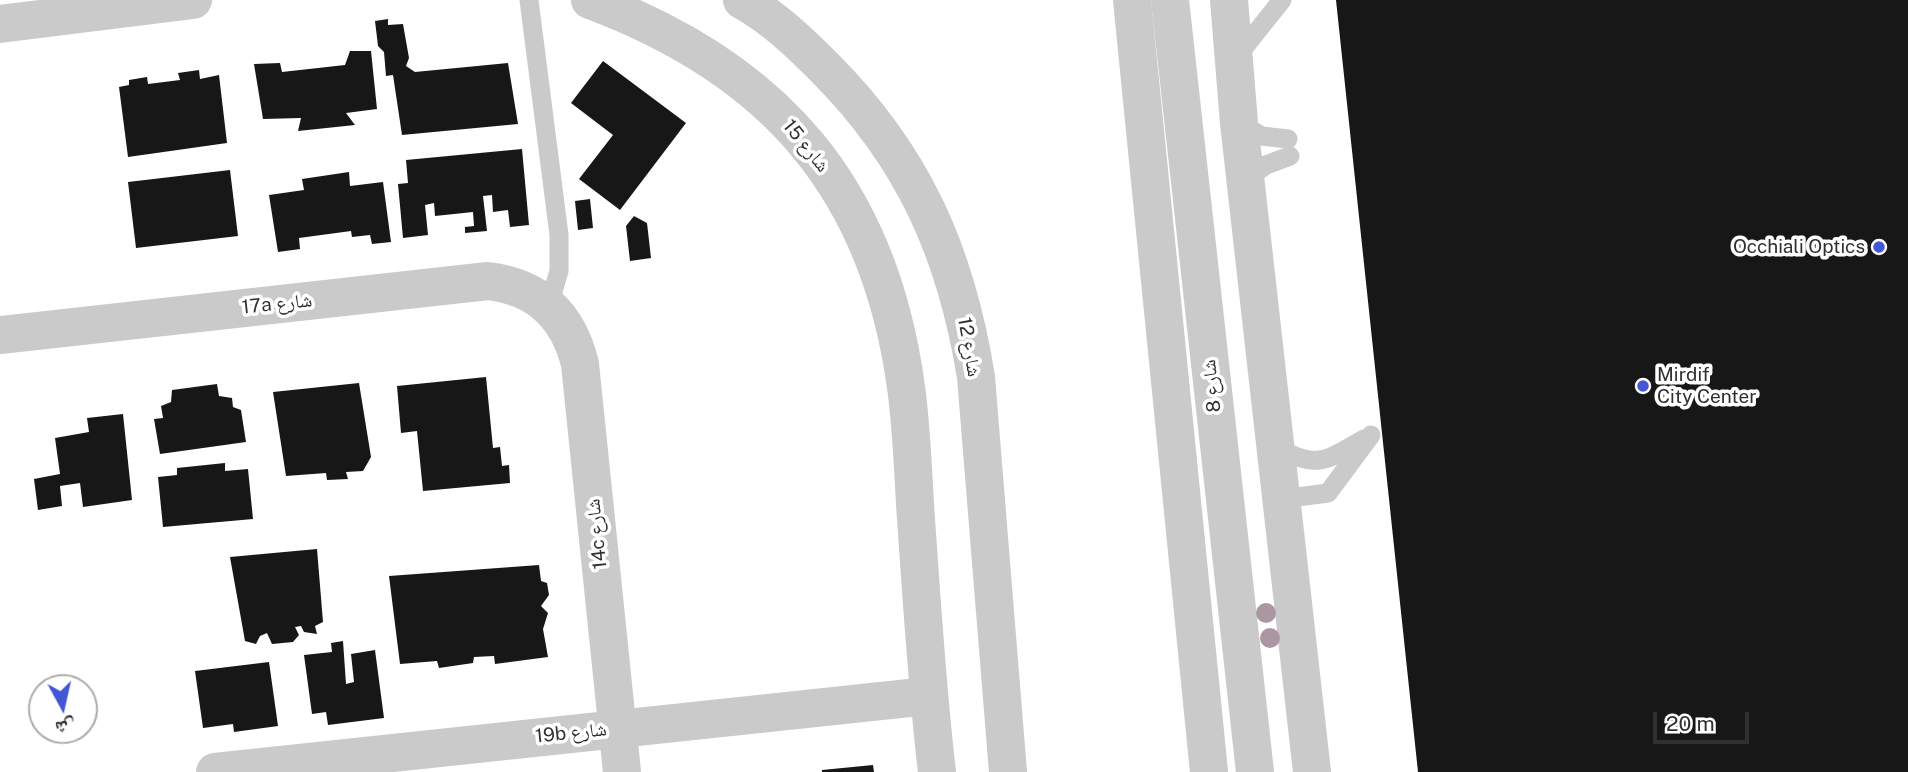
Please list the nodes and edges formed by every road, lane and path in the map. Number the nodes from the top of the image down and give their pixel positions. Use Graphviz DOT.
graph roads {
  1 [pos="193,0"];
  2 [pos="528,0"];
  3 [pos="590,0"];
  4 [pos="742,0"];
  5 [pos="1132,0"];
  6 [pos="1170,0"];
  7 [pos="1229,0"];
  8 [pos="1282,0"];
  9 [pos="0,24"];
  10 [pos="1235,60"];
  11 [pos="1239,124"];
  12 [pos="1246,180"];
  13 [pos="549,305"];
  14 [pos="0,335"];
  15 [pos="1209,357"];
  16 [pos="1276,446"];
  17 [pos="1282,499"];
  18 [pos="928,696"];
  19 [pos="617,728"];
  20 [pos="215,772"];
  21 [pos="622,772"];
  22 [pos="936,772"];
  23 [pos="1008,772"];
  24 [pos="1209,772"];
  25 [pos="1255,772"];
  26 [pos="1312,772"];
  1 -- 9 [label="street"];
  2 -- 13 [label="lane"];
  3 -- 18 [label="street, شارع 15"];
  4 -- 23 [label="street, شارع 12"];
  5 -- 24 [label="street"];
  6 -- 15 [label="street, شارع 8"];
  7 -- 10 [label="street"];
  8 -- 10 [label="lane"];
  10 -- 11 [label="street"];
  11 -- 12 [label="street"];
  11 -- 12 [label="lane"];
  12 -- 16 [label="street"];
  13 -- 14 [label="street, 17a شارع"];
  13 -- 19 [label="street, 14c شارع"];
  15 -- 17 [label="street"];
  15 -- 25 [label="street, شارع 8"];
  16 -- 17 [label="street"];
  16 -- 17 [label="lane"];
  17 -- 26 [label="street"];
  18 -- 19 [label="street, 19b شارع"];
  18 -- 22 [label="street"];
  19 -- 20 [label="street, 19b شارع"];
  19 -- 21 [label="street, 14c شارع"];
}
